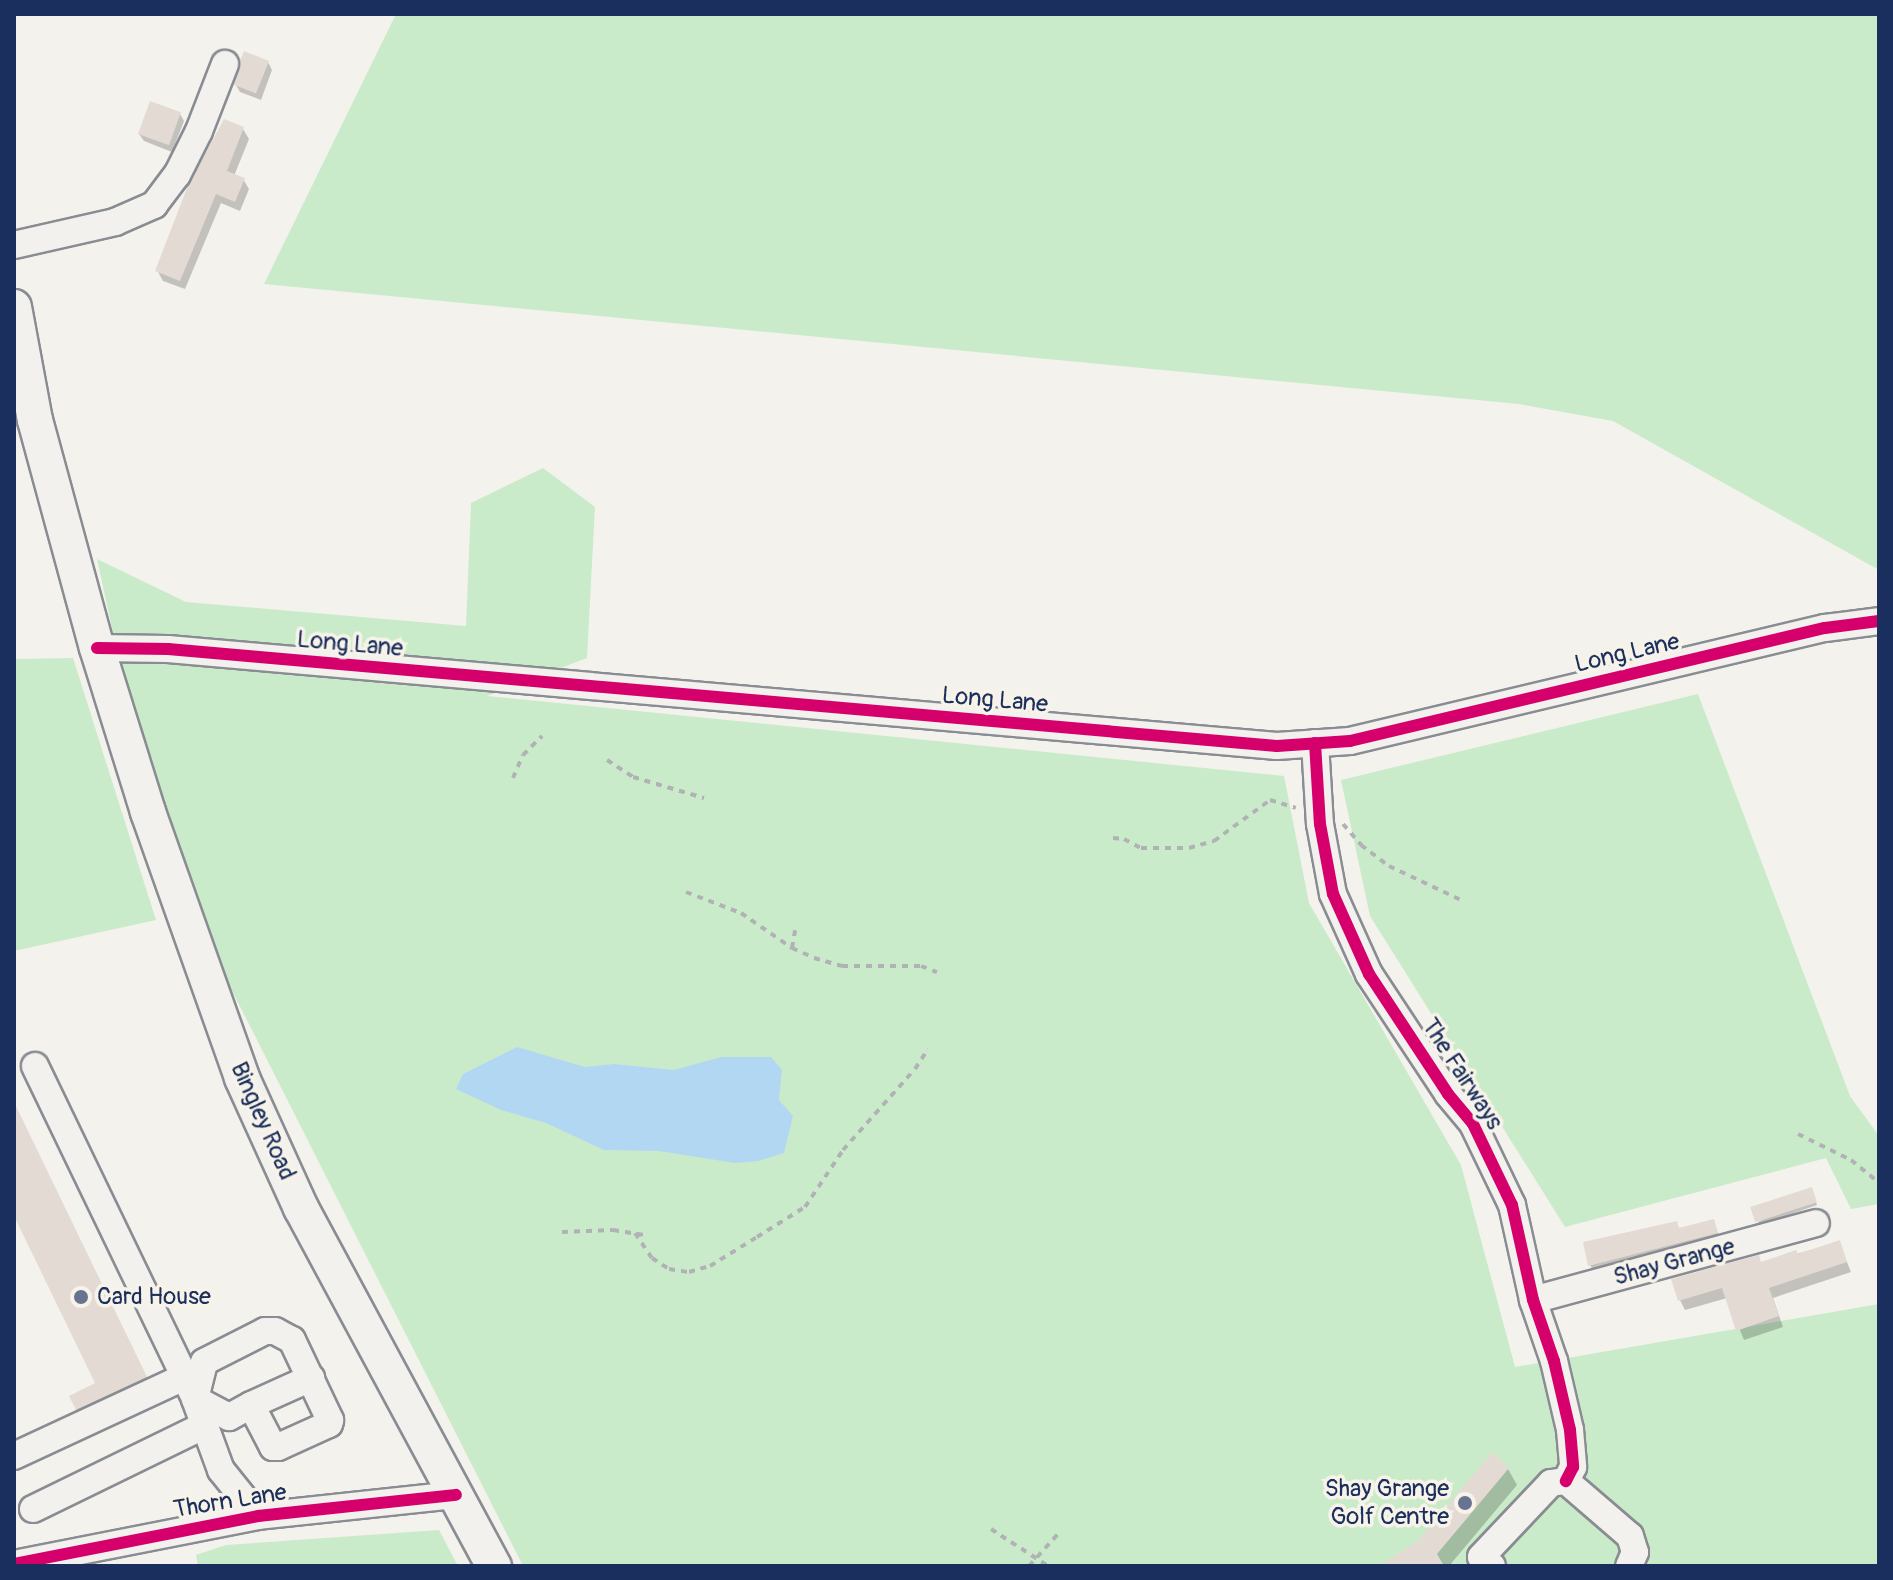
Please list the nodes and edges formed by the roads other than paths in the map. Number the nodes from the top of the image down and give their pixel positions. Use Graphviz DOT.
graph roads {
  1 [pos="225,64"];
  2 [pos="14,245"];
  3 [pos="14,307"];
  4 [pos="1879,621"];
  5 [pos="97,648"];
  6 [pos="1315,743"];
  7 [pos="35,1066"];
  8 [pos="1816,1223"];
  9 [pos="1533,1300"];
  10 [pos="311,1378"];
  11 [pos="190,1388"];
  12 [pos="251,1405"];
  13 [pos="205,1425"];
  14 [pos="14,1456"];
  15 [pos="1566,1481"];
  16 [pos="456,1495"];
  17 [pos="33,1509"];
  18 [pos="258,1516"];
  19 [pos="79,1559"];
  20 [pos="1486,1562"];
  21 [pos="14,1564"];
  22 [pos="494,1566"];
  23 [pos="1629,1566"];
  1 -- 2 [label="street"];
  3 -- 5 [label="main road, Bingley Road"];
  4 -- 6 [label="street, Long Lane"];
  5 -- 6 [label="street, Long Lane"];
  5 -- 16 [label="main road, Bingley Road"];
  6 -- 9 [label="street, The Fairways"];
  7 -- 11 [label="street"];
  8 -- 9 [label="street, Shay Grange"];
  9 -- 15 [label="street, The Fairways"];
  10 -- 11 [label="street"];
  10 -- 12 [label="street"];
  10 -- 12 [label="street"];
  11 -- 12 [label="street"];
  11 -- 13 [label="street"];
  11 -- 14 [label="street"];
  13 -- 17 [label="street"];
  13 -- 18 [label="street"];
  15 -- 20 [label="street"];
  15 -- 23 [label="street"];
  16 -- 18 [label="street, Thorn Lane"];
  16 -- 22 [label="main road, Bingley Road"];
  18 -- 19 [label="street, Thorn Lane"];
  19 -- 21 [label="street, Thorn Lane"];
}
